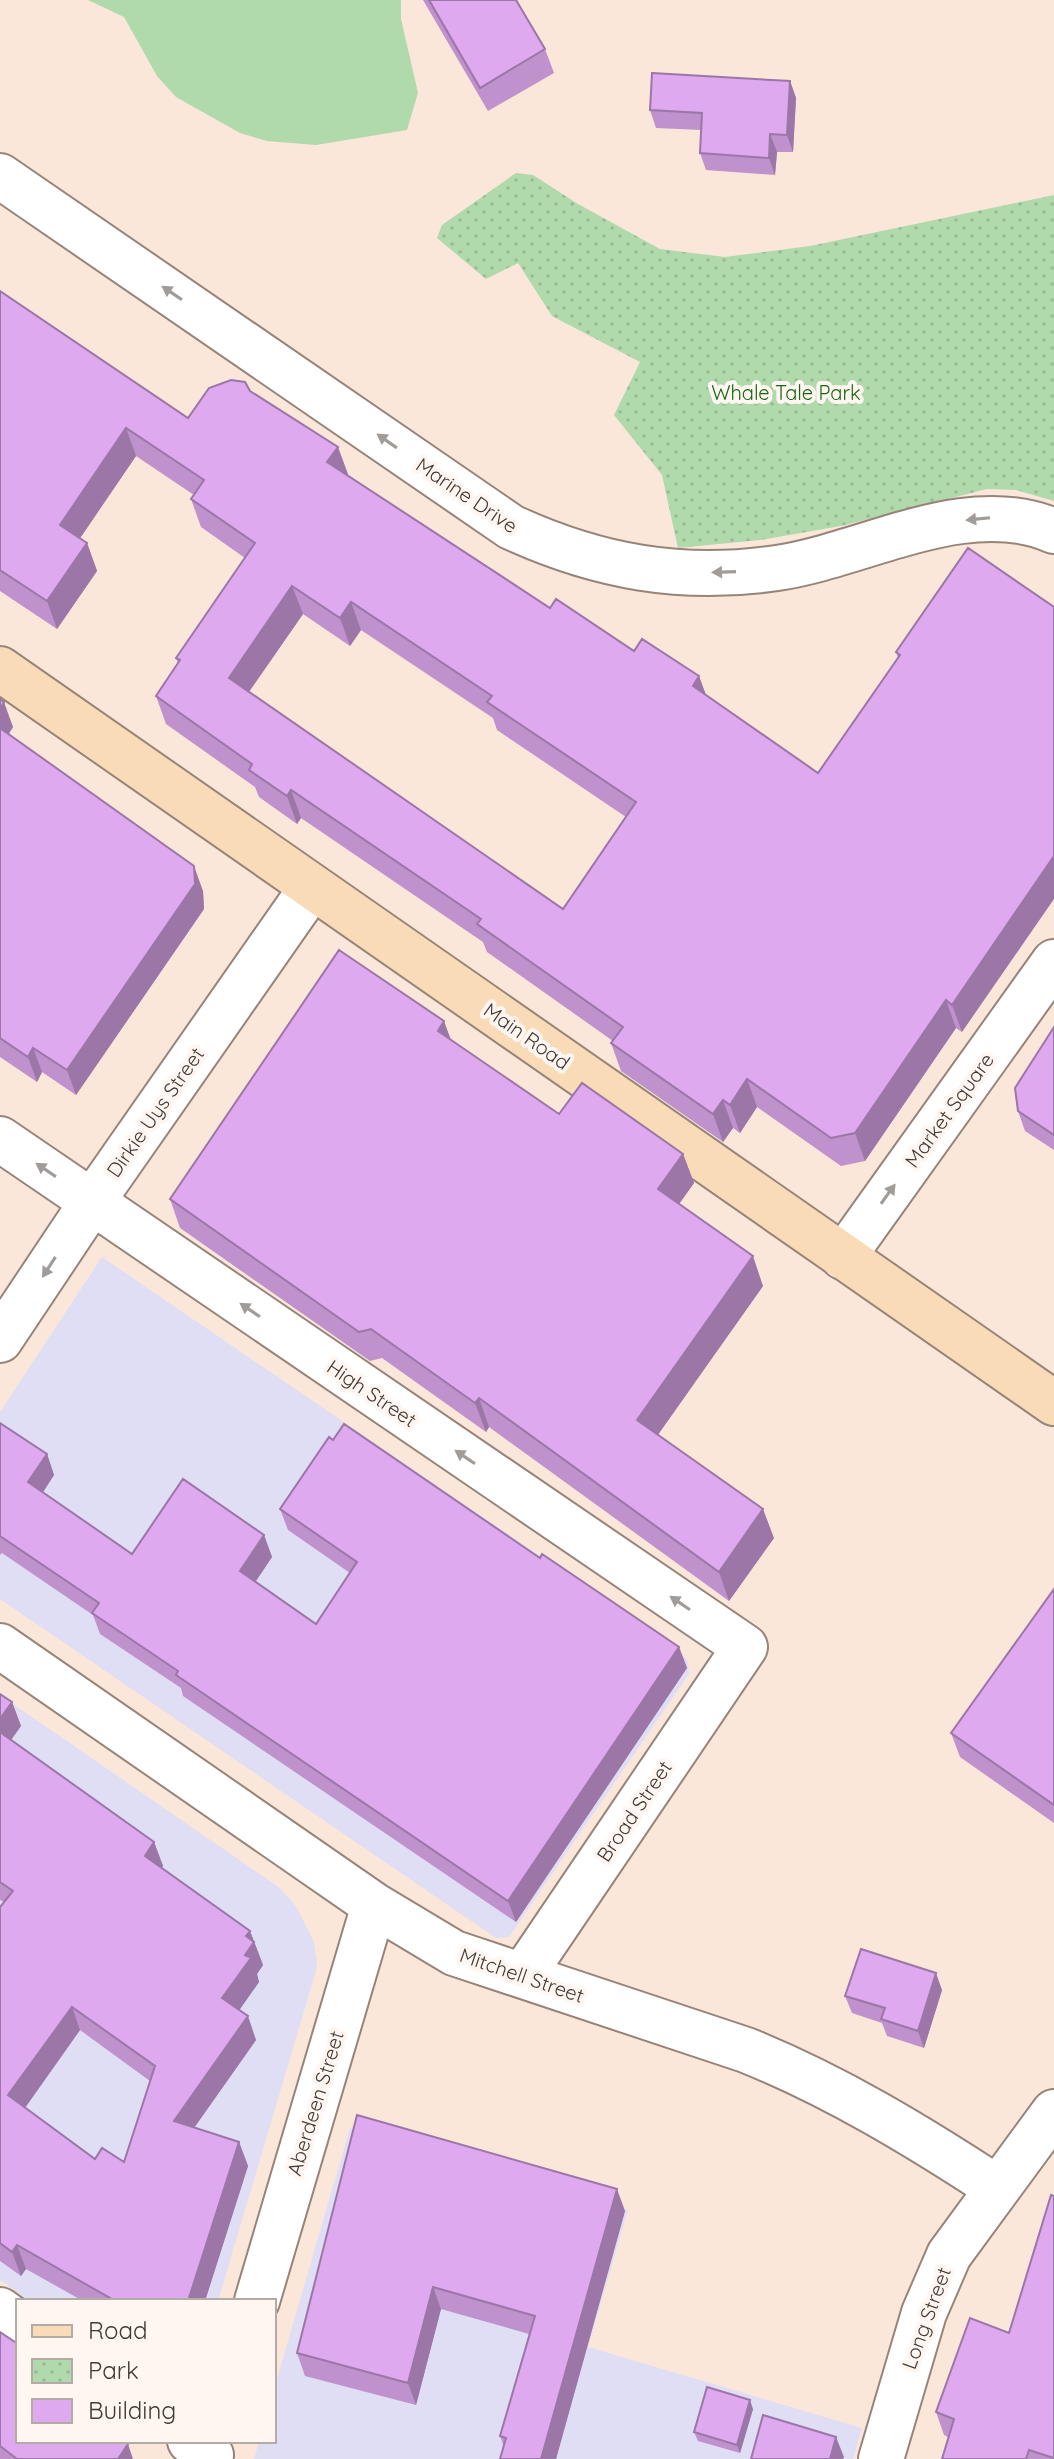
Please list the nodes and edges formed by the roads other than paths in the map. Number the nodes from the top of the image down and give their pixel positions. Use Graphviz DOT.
graph roads {
  1 [pos="0,176"];
  2 [pos="1054,531"];
  3 [pos="0,669"];
  4 [pos="312,887"];
  5 [pos="1054,962"];
  6 [pos="0,1139"];
  7 [pos="92,1202"];
  8 [pos="843,1257"];
  9 [pos="0,1340"];
  10 [pos="1054,1403"];
  11 [pos="0,1646"];
  12 [pos="745,1647"];
  13 [pos="374,1905"];
  14 [pos="523,1975"];
  15 [pos="1054,2112"];
  16 [pos="997,2188"];
  17 [pos="258,2299"];
  18 [pos="881,2459"];
  2 -- 1 [label="street, Marine Drive, one-way"];
  3 -- 4 [label="main road, Main Road"];
  4 -- 7 [label="street, Dirkie Uys Street"];
  4 -- 8 [label="main road, Main Road"];
  8 -- 5 [label="street, Market Square, one-way"];
  7 -- 6 [label="street, High Street, one-way"];
  7 -- 9 [label="street, Dirkie Uys Street, one-way"];
  12 -- 7 [label="street, High Street, one-way"];
  8 -- 10 [label="main road, Main Road"];
  11 -- 13 [label="street, Mitchell Street"];
  12 -- 14 [label="street, Broad Street"];
  13 -- 14 [label="street, Mitchell Street"];
  13 -- 17 [label="street, Aberdeen Street"];
  14 -- 16 [label="street, Mitchell Street"];
  15 -- 16 [label="street, Long Street"];
  16 -- 18 [label="street, Long Street"];
}
